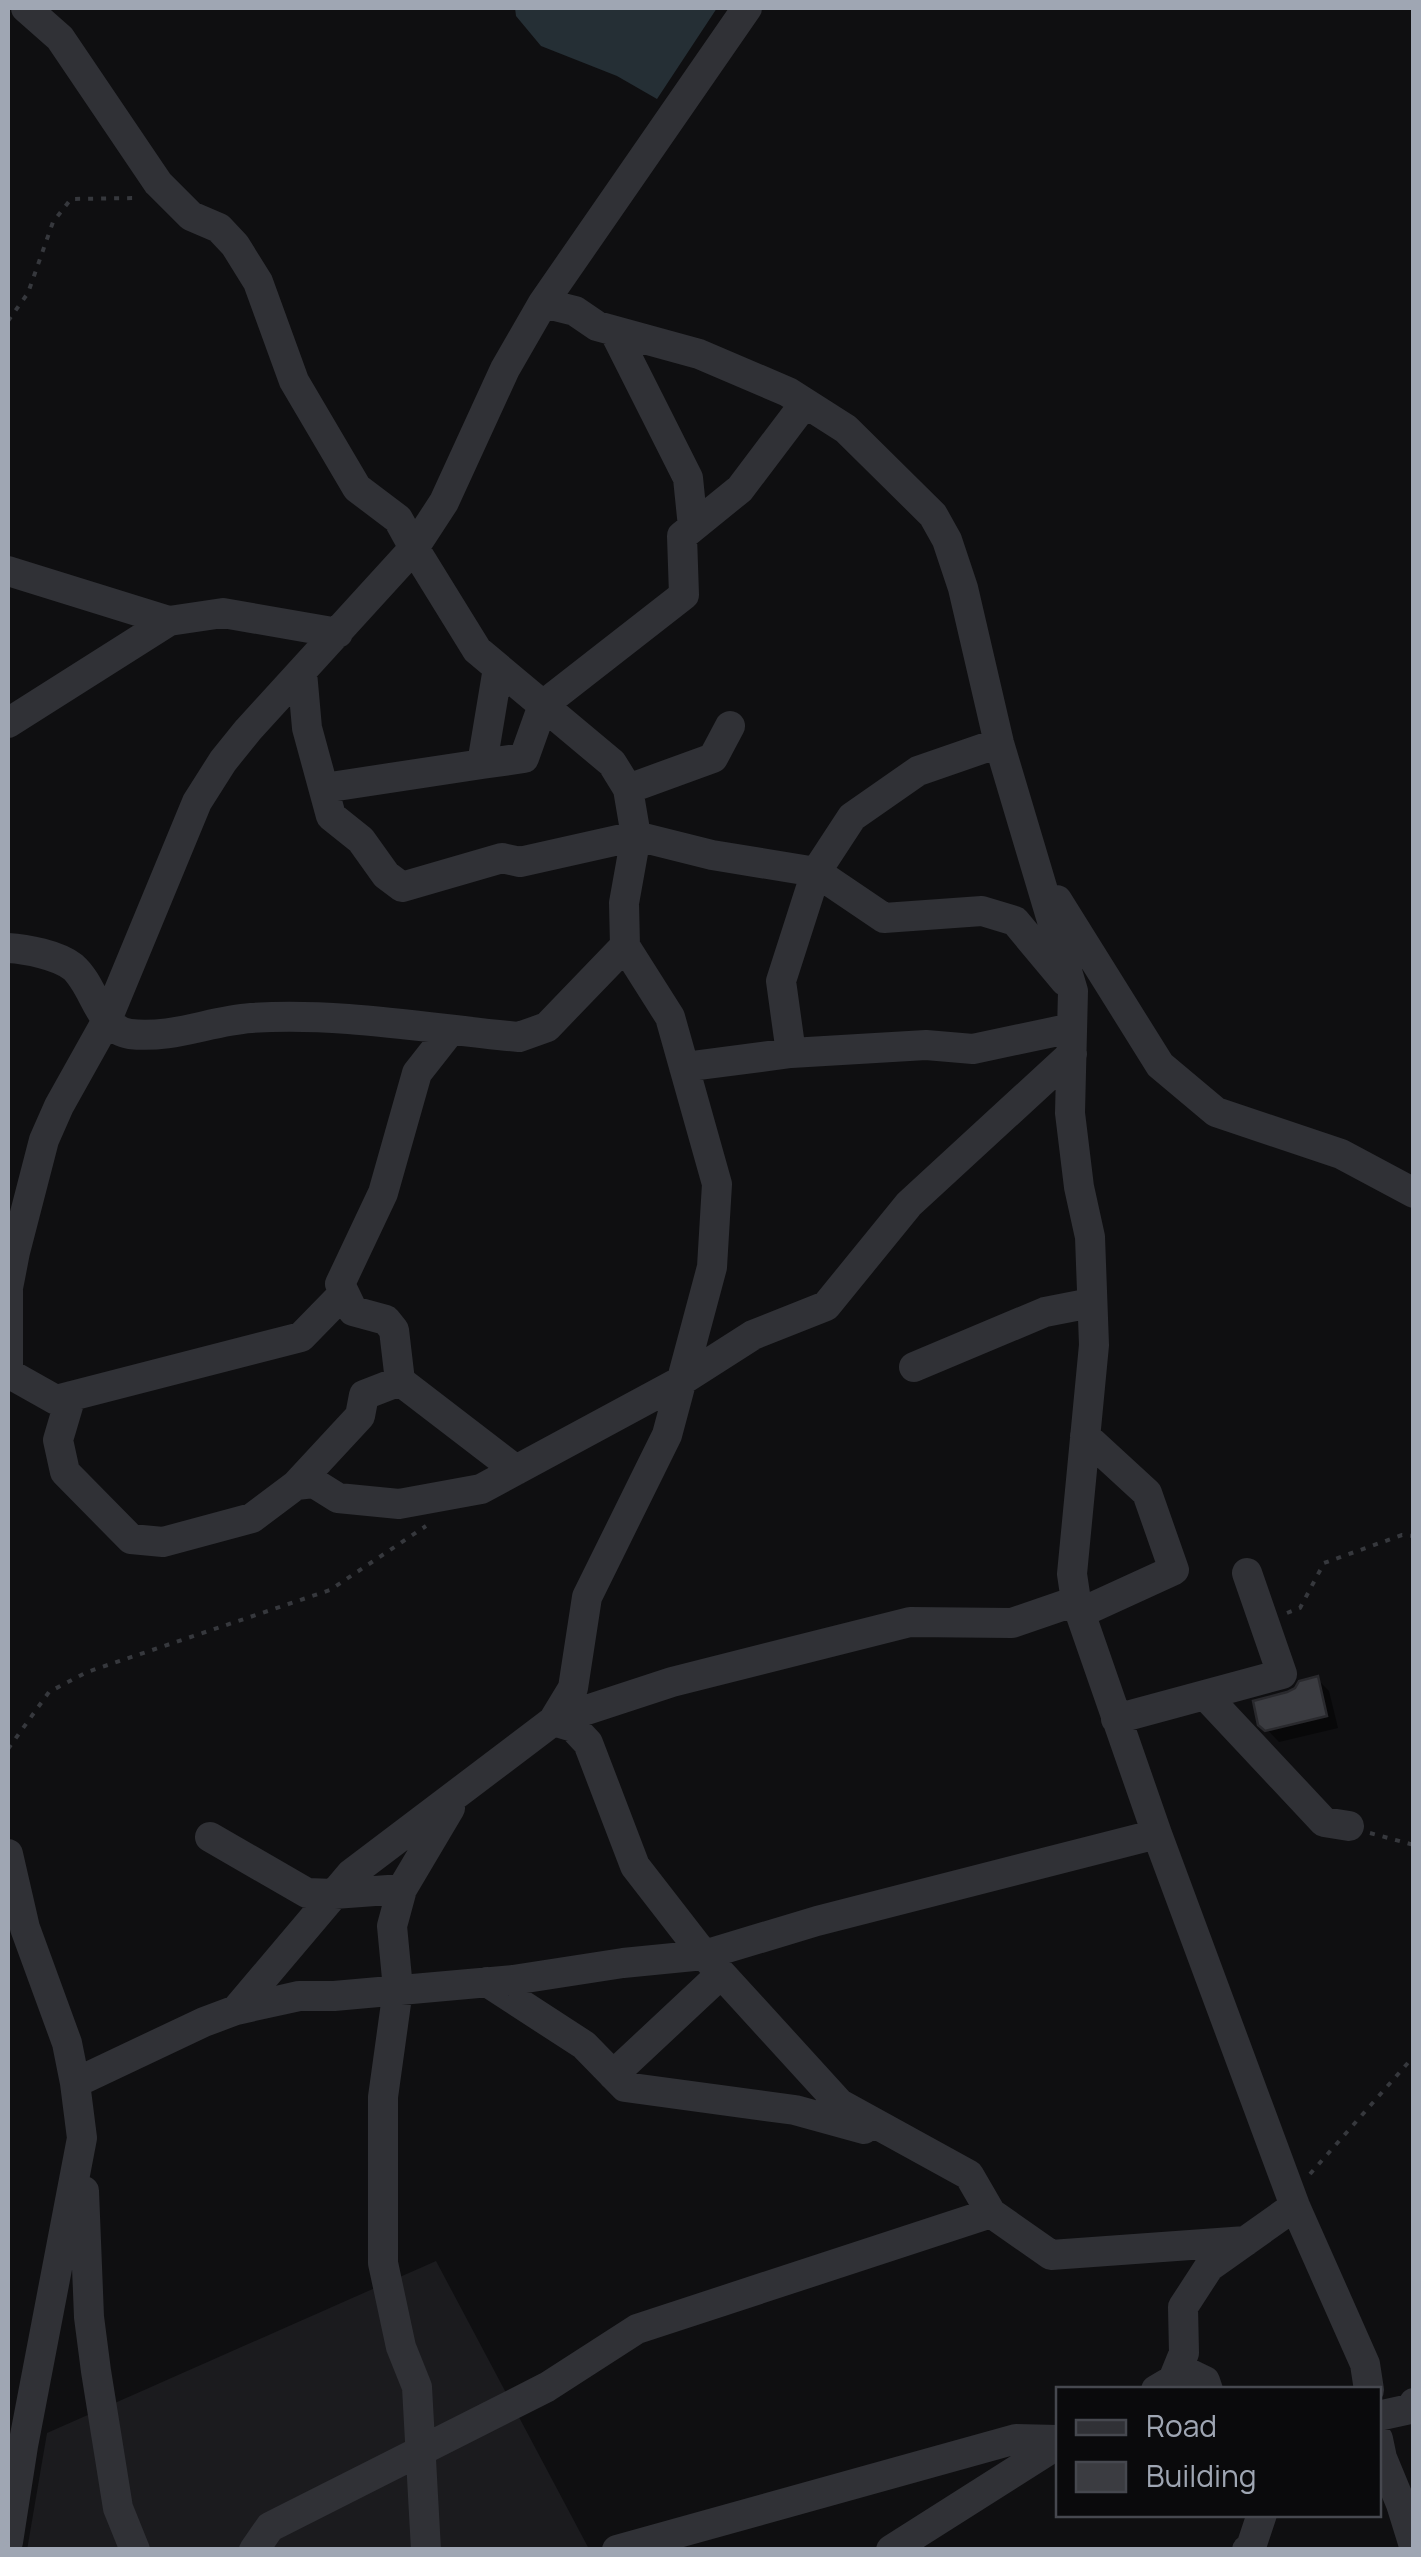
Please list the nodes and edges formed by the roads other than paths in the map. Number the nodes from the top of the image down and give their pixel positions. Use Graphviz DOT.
graph roads {
  1 [pos="26,8"];
  2 [pos="747,8"];
  3 [pos="543,303"];
  4 [pos="614,331"];
  5 [pos="806,403"];
  6 [pos="694,526"];
  7 [pos="8,547"];
  8 [pos="414,548"];
  9 [pos="8,570"];
  10 [pos="40,581"];
  11 [pos="169,621"];
  12 [pos="338,633"];
  13 [pos="498,668"];
  14 [pos="302,672"];
  15 [pos="542,705"];
  16 [pos="8,723"];
  17 [pos="730,726"];
  18 [pos="999,743"];
  19 [pos="482,764"];
  20 [pos="324,788"];
  21 [pos="628,789"];
  22 [pos="636,836"];
  23 [pos="1033,861"];
  24 [pos="816,872"];
  25 [pos="626,946"];
  26 [pos="8,948"];
  27 [pos="1073,991"];
  28 [pos="106,1022"];
  29 [pos="450,1030"];
  30 [pos="1072,1041"];
  31 [pos="791,1053"];
  32 [pos="684,1068"];
  33 [pos="1414,1192"];
  34 [pos="18,1198"];
  35 [pos="344,1293"];
  36 [pos="1091,1303"];
  37 [pos="8,1342"];
  38 [pos="914,1367"];
  39 [pos="8,1374"];
  40 [pos="400,1380"];
  41 [pos="681,1380"];
  42 [pos="71,1396"];
  43 [pos="1085,1436"];
  44 [pos="516,1470"];
  45 [pos="296,1484"];
  46 [pos="1247,1573"];
  47 [pos="1078,1607"];
  48 [pos="1205,1695"];
  49 [pos="1116,1719"];
  50 [pos="553,1721"];
  51 [pos="459,1792"];
  52 [pos="1349,1826"];
  53 [pos="1157,1834"];
  54 [pos="210,1837"];
  55 [pos="8,1854"];
  56 [pos="402,1889"];
  57 [pos="334,1894"];
  58 [pos="712,1964"];
  59 [pos="487,1982"];
  60 [pos="398,1989"];
  61 [pos="236,2010"];
  62 [pos="613,2075"];
  63 [pos="75,2084"];
  64 [pos="82,2138"];
  65 [pos="908,2141"];
  66 [pos="1291,2195"];
  67 [pos="991,2213"];
  68 [pos="1246,2240"];
  69 [pos="1178,2368"];
  70 [pos="1161,2387"];
  71 [pos="1207,2387"];
  72 [pos="1368,2387"];
  73 [pos="1414,2403"];
  74 [pos="1381,2415"];
  75 [pos="1381,2417"];
  76 [pos="1414,2428"];
  77 [pos="1056,2442"];
  78 [pos="1056,2443"];
  79 [pos="15,2450"];
  80 [pos="421,2452"];
  81 [pos="1381,2454"];
  82 [pos="1261,2517"];
  83 [pos="8,2542"];
  84 [pos="1414,2546"];
  85 [pos="135,2550"];
  86 [pos="254,2550"];
  87 [pos="426,2550"];
  88 [pos="617,2550"];
  89 [pos="891,2550"];
  90 [pos="1247,2550"];
  1 -- 8 [label="street"];
  2 -- 3 [label="street"];
  3 -- 4 [label="street"];
  3 -- 8 [label="street"];
  4 -- 5 [label="street"];
  4 -- 6 [label="street"];
  5 -- 6 [label="street"];
  5 -- 18 [label="street"];
  6 -- 15 [label="street"];
  7 -- 10 [label="street"];
  8 -- 12 [label="street"];
  8 -- 13 [label="street"];
  9 -- 10 [label="street"];
  10 -- 11 [label="street"];
  11 -- 12 [label="street"];
  11 -- 16 [label="street"];
  12 -- 14 [label="street"];
  13 -- 15 [label="street"];
  13 -- 19 [label="street"];
  14 -- 20 [label="street"];
  14 -- 28 [label="street"];
  15 -- 19 [label="street"];
  15 -- 21 [label="street"];
  17 -- 21 [label="street"];
  18 -- 23 [label="street"];
  18 -- 24 [label="street"];
  19 -- 20 [label="street"];
  20 -- 22 [label="street"];
  21 -- 22 [label="street"];
  22 -- 24 [label="street"];
  22 -- 25 [label="street"];
  23 -- 27 [label="street"];
  23 -- 33 [label="street"];
  24 -- 27 [label="street"];
  24 -- 31 [label="street"];
  25 -- 29 [label="street"];
  25 -- 32 [label="street"];
  26 -- 28 [label="street"];
  27 -- 30 [label="street"];
  28 -- 29 [label="street"];
  28 -- 34 [label="street"];
  29 -- 35 [label="street"];
  30 -- 31 [label="street"];
  30 -- 36 [label="street"];
  30 -- 41 [label="street"];
  31 -- 32 [label="street"];
  32 -- 41 [label="street"];
  34 -- 37 [label="street"];
  35 -- 40 [label="street"];
  35 -- 42 [label="street"];
  36 -- 38 [label="street"];
  36 -- 43 [label="street"];
  37 -- 39 [label="street"];
  39 -- 42 [label="street"];
  40 -- 44 [label="street"];
  40 -- 45 [label="street"];
  41 -- 44 [label="street"];
  41 -- 50 [label="street"];
  42 -- 45 [label="street"];
  43 -- 47 [label="street"];
  43 -- 47 [label="street"];
  44 -- 45 [label="street"];
  46 -- 48 [label="street"];
  47 -- 49 [label="street"];
  47 -- 50 [label="street"];
  48 -- 49 [label="street"];
  48 -- 52 [label="street"];
  49 -- 53 [label="street"];
  50 -- 51 [label="street"];
  50 -- 58 [label="street"];
  51 -- 56 [label="street"];
  51 -- 57 [label="street"];
  53 -- 58 [label="street"];
  53 -- 66 [label="street"];
  54 -- 57 [label="street"];
  55 -- 63 [label="street"];
  56 -- 57 [label="street"];
  56 -- 60 [label="street"];
  57 -- 61 [label="street"];
  58 -- 59 [label="street"];
  58 -- 62 [label="street"];
  58 -- 65 [label="street"];
  59 -- 60 [label="street"];
  59 -- 62 [label="street"];
  60 -- 61 [label="street"];
  60 -- 80 [label="street"];
  61 -- 63 [label="street"];
  62 -- 65 [label="street"];
  63 -- 64 [label="street"];
  64 -- 79 [label="street"];
  64 -- 85 [label="street"];
  65 -- 67 [label="street"];
  66 -- 68 [label="street"];
  66 -- 72 [label="street"];
  67 -- 68 [label="street"];
  67 -- 80 [label="street"];
  68 -- 69 [label="street"];
  69 -- 70 [label="street"];
  69 -- 71 [label="street"];
  73 -- 74 [label="street"];
  75 -- 76 [label="street"];
  77 -- 88 [label="street"];
  78 -- 89 [label="street"];
  79 -- 83 [label="street"];
  80 -- 86 [label="street"];
  80 -- 87 [label="street"];
  81 -- 84 [label="street"];
  82 -- 90 [label="street"];
}
